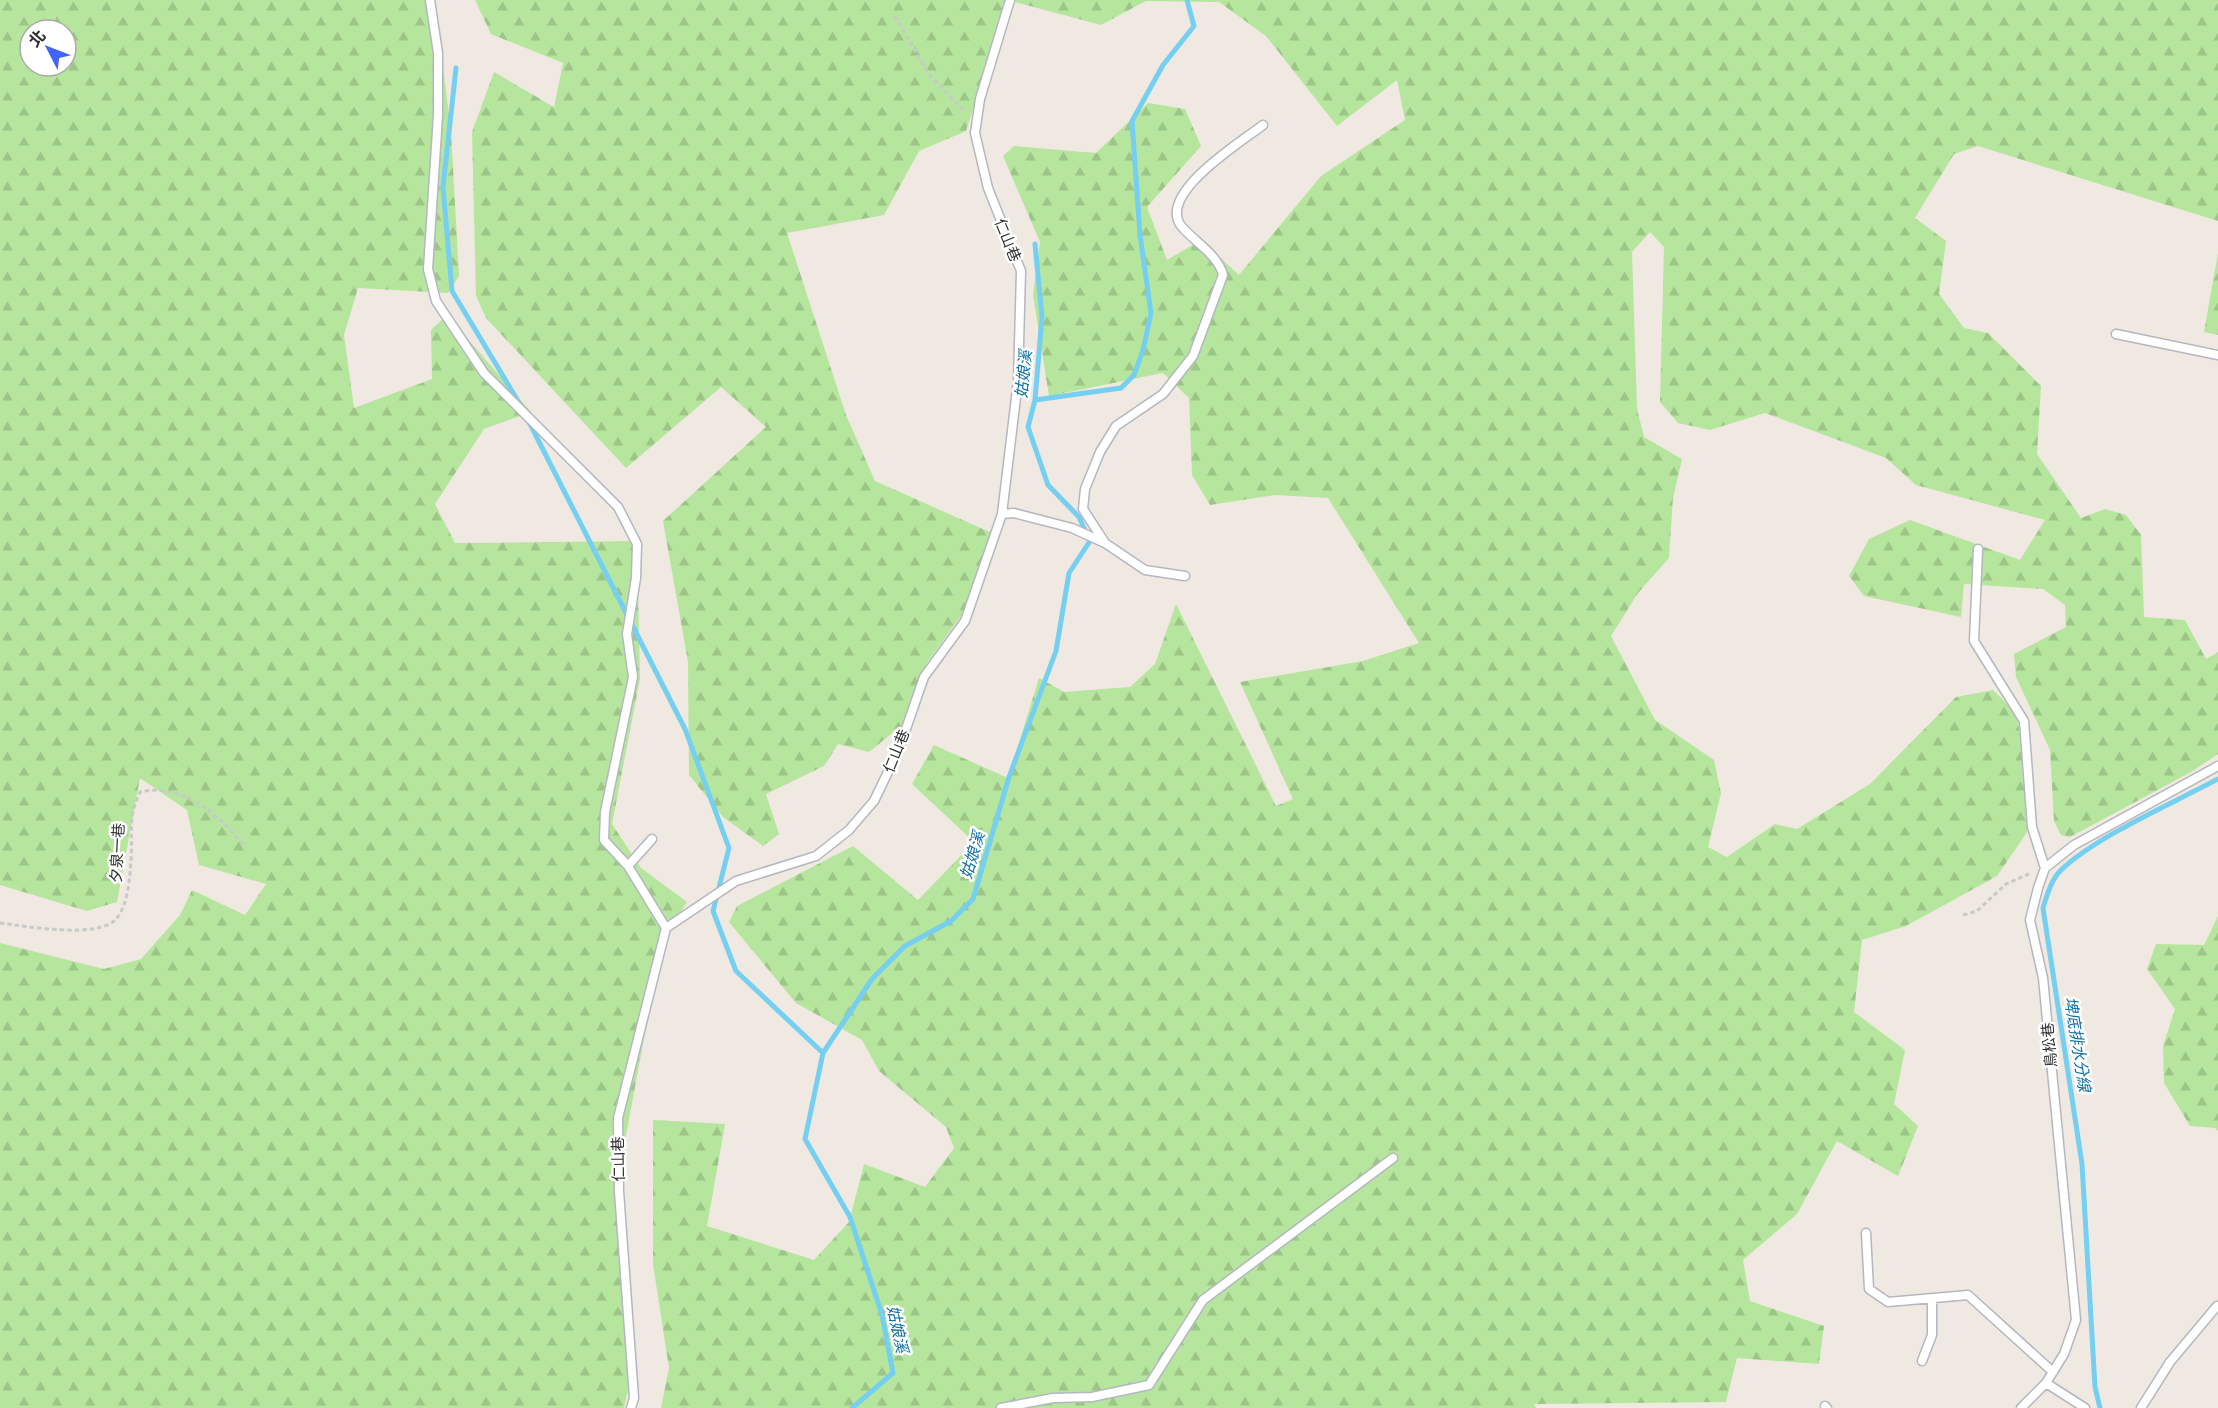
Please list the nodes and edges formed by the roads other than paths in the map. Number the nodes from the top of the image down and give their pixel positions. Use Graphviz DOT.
graph roads {
  1 [pos="430,0"];
  2 [pos="1010,0"];
  3 [pos="1263,125"];
  4 [pos="2116,334"];
  5 [pos="2218,355"];
  6 [pos="1002,514"];
  7 [pos="1105,543"];
  8 [pos="1978,549"];
  9 [pos="1185,576"];
  10 [pos="2218,766"];
  11 [pos="652,838"];
  12 [pos="628,866"];
  13 [pos="2045,868"];
  14 [pos="666,928"];
  15 [pos="1393,1158"];
  16 [pos="1866,1233"];
  17 [pos="1932,1300"];
  18 [pos="2217,1306"];
  19 [pos="1922,1361"];
  20 [pos="2053,1372"];
  21 [pos="2046,1383"];
  22 [pos="631,1408"];
  23 [pos="1001,1408"];
  24 [pos="2021,1408"];
  25 [pos="2085,1408"];
  26 [pos="2141,1408"];
  1 -- 12 [label="lane"];
  2 -- 6 [label="lane, 仁山巷"];
  3 -- 7 [label="lane"];
  4 -- 5 [label="lane"];
  6 -- 7 [label="lane"];
  6 -- 14 [label="lane, 仁山巷"];
  7 -- 9 [label="lane"];
  8 -- 13 [label="lane"];
  10 -- 13 [label="lane"];
  11 -- 12 [label="lane"];
  12 -- 14 [label="lane"];
  13 -- 20 [label="lane, 鳥松巷"];
  14 -- 22 [label="lane, 仁山巷"];
  15 -- 23 [label="lane"];
  16 -- 17 [label="lane"];
  17 -- 19 [label="lane"];
  17 -- 20 [label="lane"];
  18 -- 26 [label="lane"];
  20 -- 21 [label="lane, 鳥松巷"];
  21 -- 24 [label="lane, 鳥松巷"];
  21 -- 25 [label="lane"];
}
